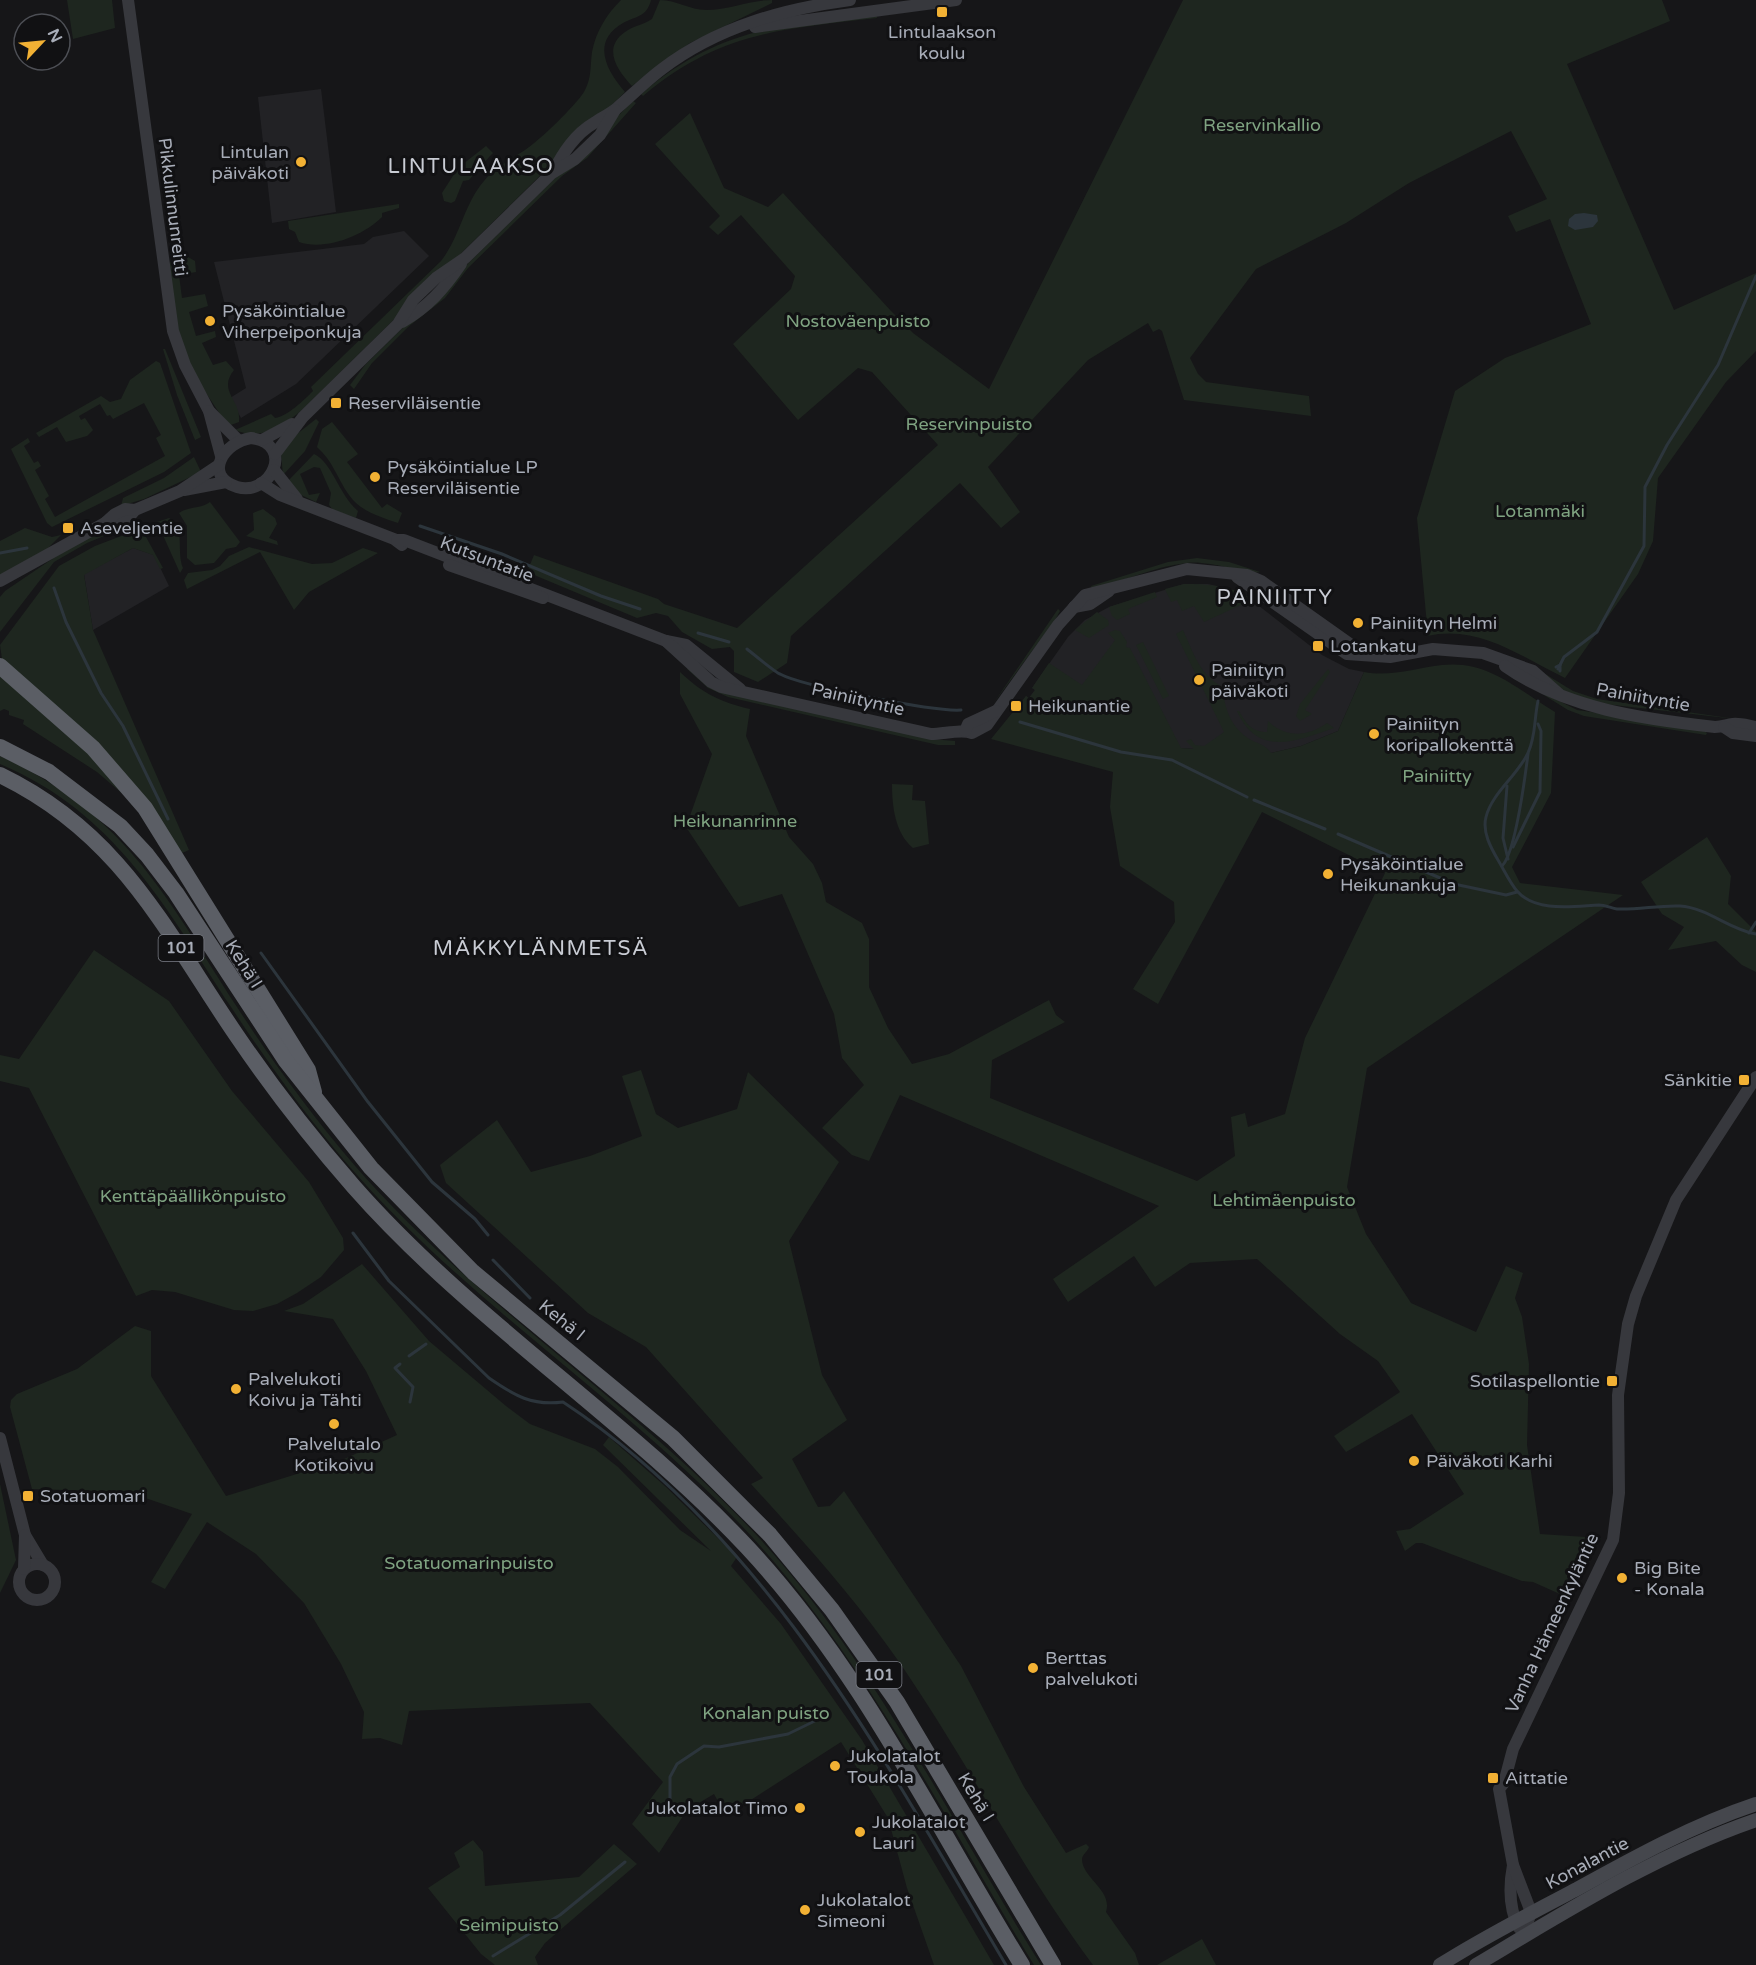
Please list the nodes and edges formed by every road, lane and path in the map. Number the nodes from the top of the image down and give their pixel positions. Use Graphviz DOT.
graph roads {
  1 [pos="128,0"];
  2 [pos="956,0"];
  3 [pos="849,3"];
  4 [pos="863,6"];
  5 [pos="209,411"];
  6 [pos="303,417"];
  7 [pos="262,440"];
  8 [pos="238,441"];
  9 [pos="275,454"];
  10 [pos="220,461"];
  11 [pos="274,470"];
  12 [pos="226,482"];
  13 [pos="261,483"];
  14 [pos="180,491"];
  15 [pos="300,502"];
  16 [pos="5,579"];
  17 [pos="0,589"];
  18 [pos="666,641"];
  19 [pos="0,666"];
  20 [pos="1724,727"];
  21 [pos="1756,727"];
  22 [pos="1756,736"];
  23 [pos="0,747"];
  24 [pos="0,776"];
  25 [pos="8,782"];
  26 [pos="1756,1077"];
  27 [pos="318,1105"];
  28 [pos="0,1438"];
  29 [pos="25,1535"];
  30 [pos="43,1565"];
  31 [pos="24,1569"];
  32 [pos="1756,1804"];
  33 [pos="1756,1820"];
  34 [pos="1513,1865"];
  35 [pos="1531,1912"];
  36 [pos="1515,1921"];
  37 [pos="1523,1937"];
  38 [pos="1022,1965"];
  39 [pos="1053,1965"];
  40 [pos="1440,1965"];
  41 [pos="1476,1965"];
  1 -- 5 [label="street, Pikkulinnunreitti"];
  2 -- 4 [label="street"];
  3 -- 4 [label="street"];
  3 -- 6 [label="street"];
  5 -- 8 [label="street, Pikkulinnunreitti"];
  5 -- 10 [label="street, Pikkulinnunreitti"];
  6 -- 7 [label="street"];
  6 -- 9 [label="street"];
  7 -- 8 [label="street"];
  7 -- 9 [label="street"];
  8 -- 10 [label="street"];
  9 -- 11 [label="street"];
  10 -- 12 [label="street"];
  10 -- 14 [label="street"];
  11 -- 13 [label="street"];
  11 -- 15 [label="street, Kutsuntatie"];
  12 -- 13 [label="street"];
  12 -- 14 [label="street"];
  13 -- 15 [label="street, Kutsuntatie"];
  14 -- 16 [label="street"];
  15 -- 18 [label="street, Kutsuntatie"];
  16 -- 17 [label="street"];
  18 -- 20 [label="street, Painiityntie"];
  19 -- 27 [label="highway, 101"];
  20 -- 21 [label="street, Painiityntie"];
  20 -- 22 [label="street, Painiityntie"];
  23 -- 27 [label="highway, Kehä I / 101"];
  24 -- 25 [label="highway, 101"];
  25 -- 38 [label="highway, 101"];
  26 -- 34 [label="street, Vanha Hämeenkyläntie"];
  27 -- 39 [label="highway, Kehä I / 101"];
  28 -- 29 [label="street"];
  29 -- 30 [label="street"];
  29 -- 31 [label="street"];
  30 -- 31 [label="street"];
  30 -- 31 [label="street"];
  32 -- 35 [label="main road, Konalantie"];
  33 -- 37 [label="main road, Konalantie"];
  34 -- 35 [label="street, Vanha Hämeenkyläntie"];
  34 -- 36 [label="street, Vanha Hämeenkyläntie"];
  35 -- 36 [label="main road, Konalantie"];
  35 -- 37 [label="street"];
  36 -- 37 [label="street, Vanha Hämeenkyläntie"];
  36 -- 40 [label="main road, Konalantie"];
  37 -- 41 [label="main road, Konalantie"];
}
